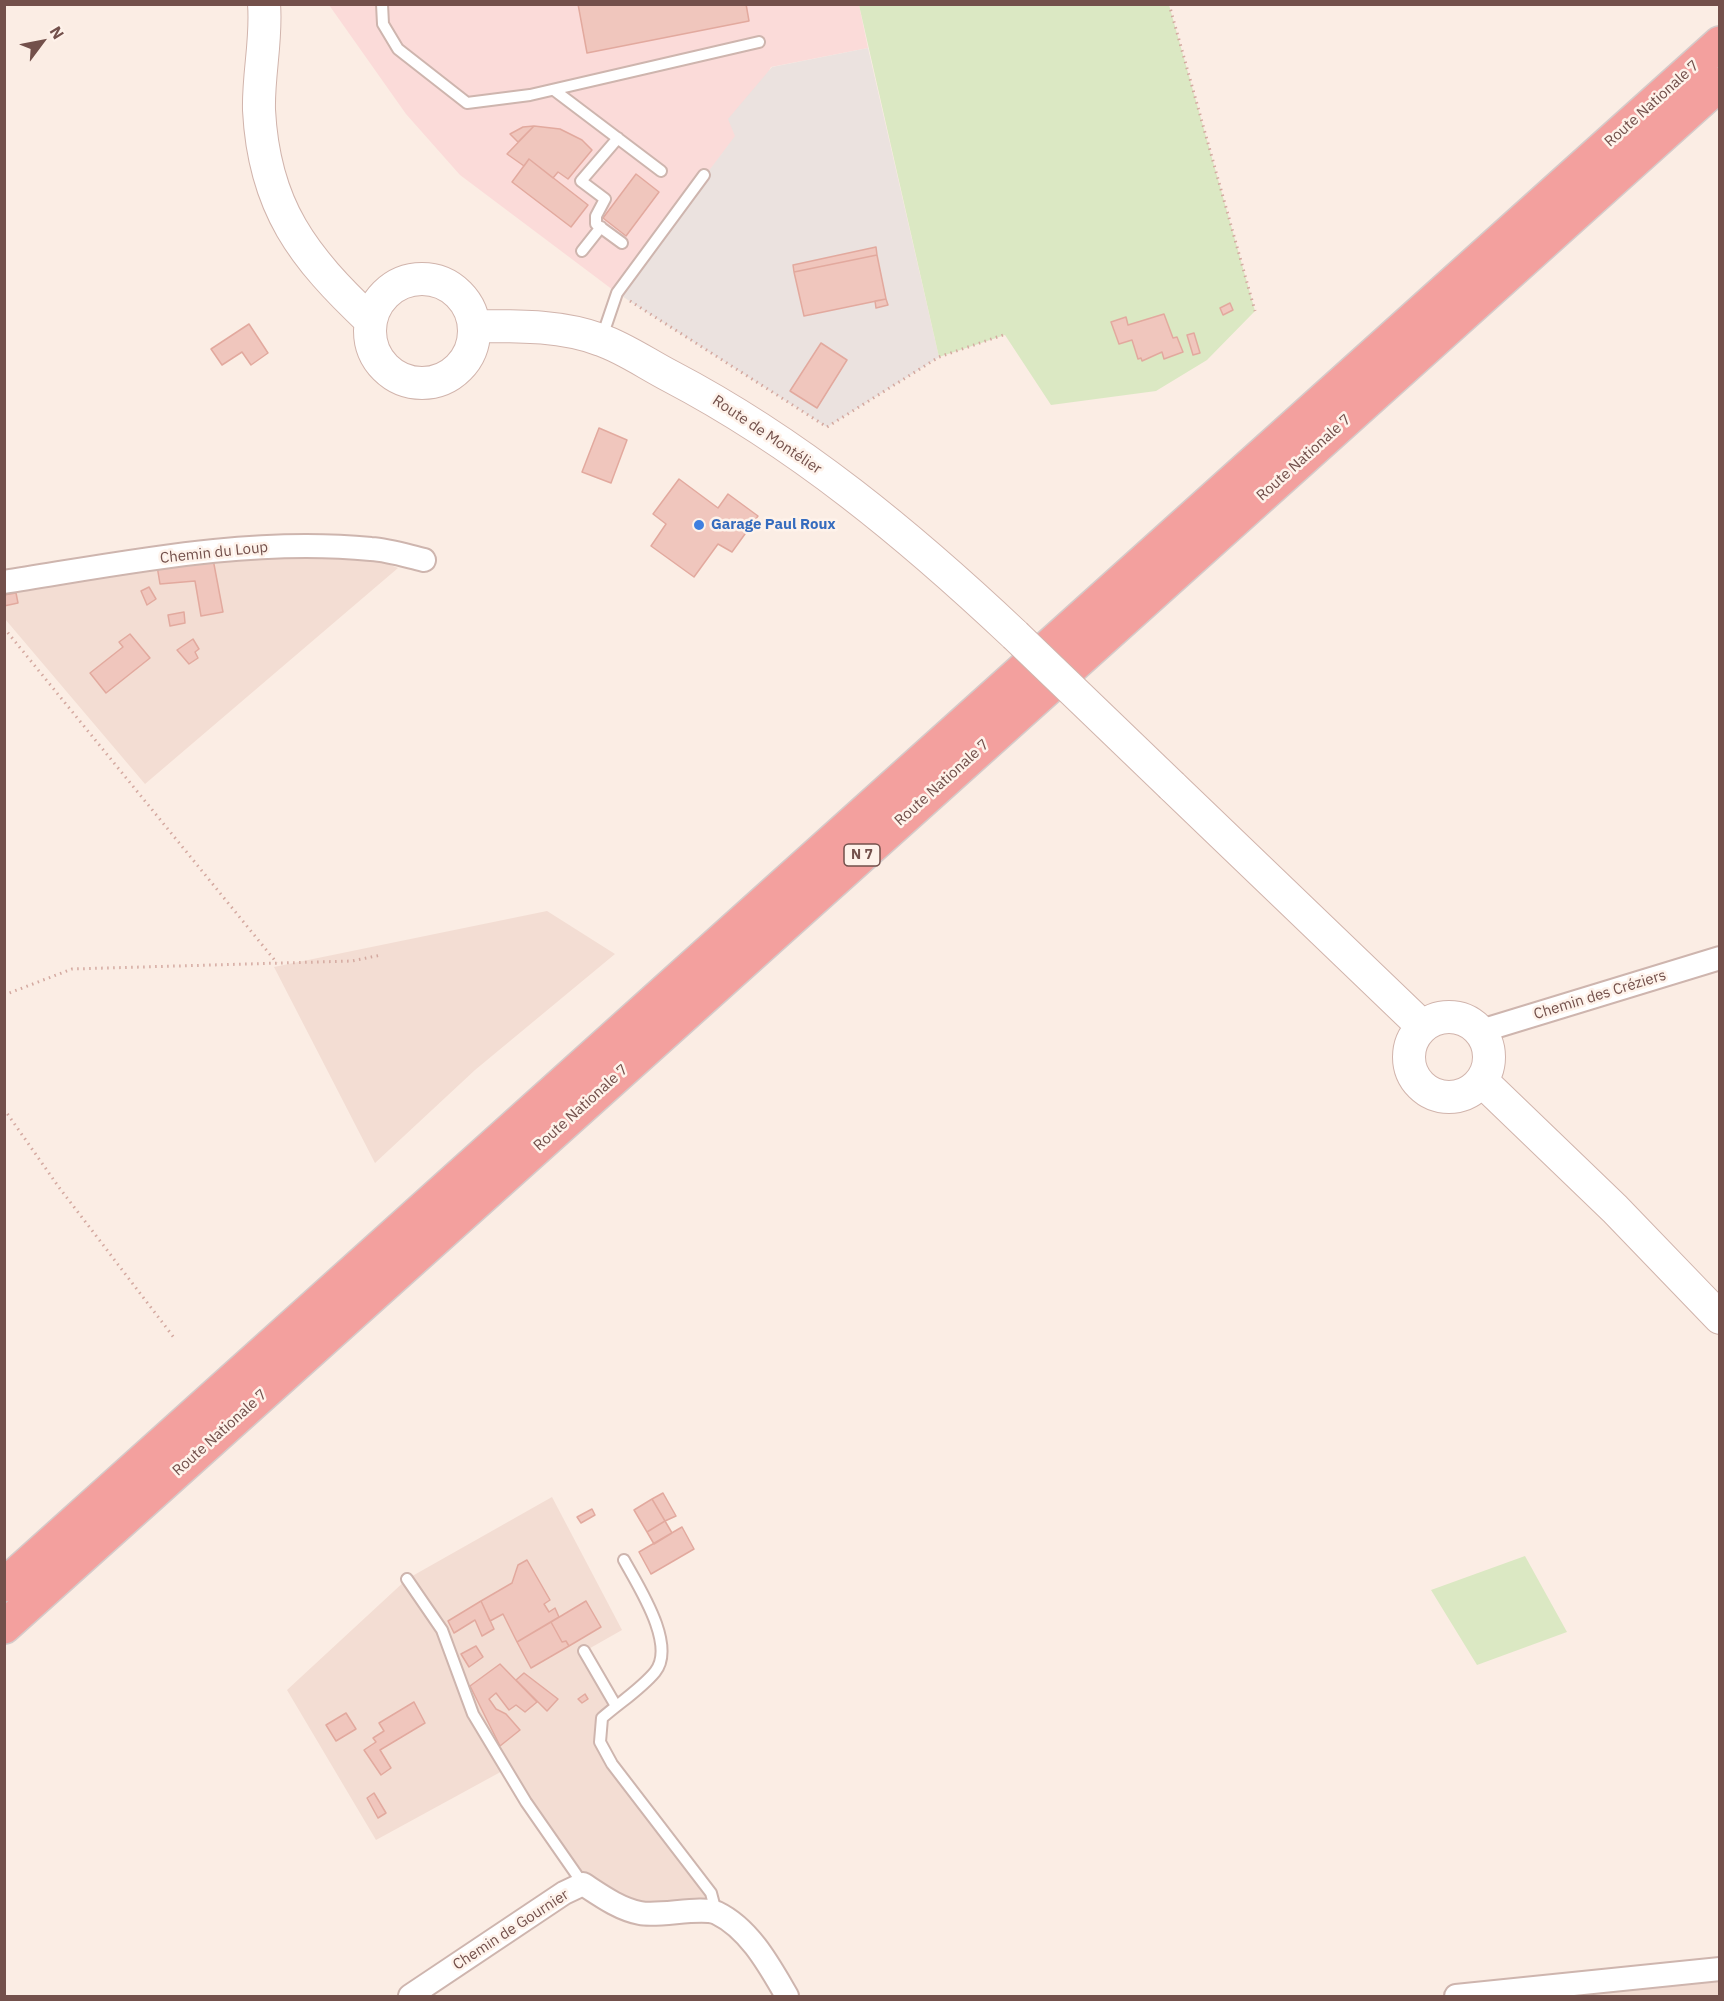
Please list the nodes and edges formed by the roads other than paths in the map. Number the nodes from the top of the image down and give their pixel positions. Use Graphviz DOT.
graph roads {
  1 [pos="264,4"];
  2 [pos="382,4"];
  3 [pos="759,42"];
  4 [pos="1719,43"];
  5 [pos="1719,84"];
  6 [pos="554,90"];
  7 [pos="618,138"];
  8 [pos="661,171"];
  9 [pos="704,175"];
  10 [pos="601,227"];
  11 [pos="622,243"];
  12 [pos="582,251"];
  13 [pos="371,321"];
  14 [pos="474,326"];
  15 [pos="601,340"];
  16 [pos="424,560"];
  17 [pos="4,582"];
  18 [pos="1719,958"];
  19 [pos="1422,1026"];
  20 [pos="1481,1031"];
  21 [pos="1482,1081"];
  22 [pos="1719,1318"];
  23 [pos="624,1560"];
  24 [pos="407,1579"];
  25 [pos="4,1585"];
  26 [pos="4,1627"];
  27 [pos="584,1651"];
  28 [pos="616,1706"];
  29 [pos="582,1884"];
  30 [pos="716,1912"];
  31 [pos="1719,1969"];
  32 [pos="410,1996"];
  33 [pos="787,1996"];
  34 [pos="1456,1996"];
  1 -- 13 [label="main road"];
  2 -- 6 [label="lane"];
  3 -- 6 [label="lane"];
  4 -- 25 [label="highway, Route Nationale 7 / N 7"];
  5 -- 26 [label="highway, Route Nationale 7 / N 7"];
  6 -- 7 [label="lane"];
  7 -- 8 [label="lane"];
  7 -- 10 [label="lane"];
  9 -- 15 [label="lane"];
  10 -- 11 [label="lane"];
  10 -- 12 [label="lane"];
  13 -- 14 [label="main road"];
  13 -- 14 [label="main road"];
  14 -- 15 [label="main road, Route de Montélier"];
  15 -- 19 [label="main road, Route de Montélier, bridge"];
  16 -- 17 [label="street, Chemin du Loup"];
  18 -- 20 [label="street, Chemin des Créziers"];
  19 -- 20 [label="main road"];
  19 -- 21 [label="main road"];
  20 -- 21 [label="main road"];
  21 -- 22 [label="main road"];
  23 -- 28 [label="lane"];
  24 -- 29 [label="lane"];
  27 -- 28 [label="lane"];
  28 -- 30 [label="lane"];
  29 -- 30 [label="street, Chemin de Gournier"];
  29 -- 32 [label="street, Chemin de Gournier"];
  30 -- 33 [label="street"];
  31 -- 34 [label="street"];
}
